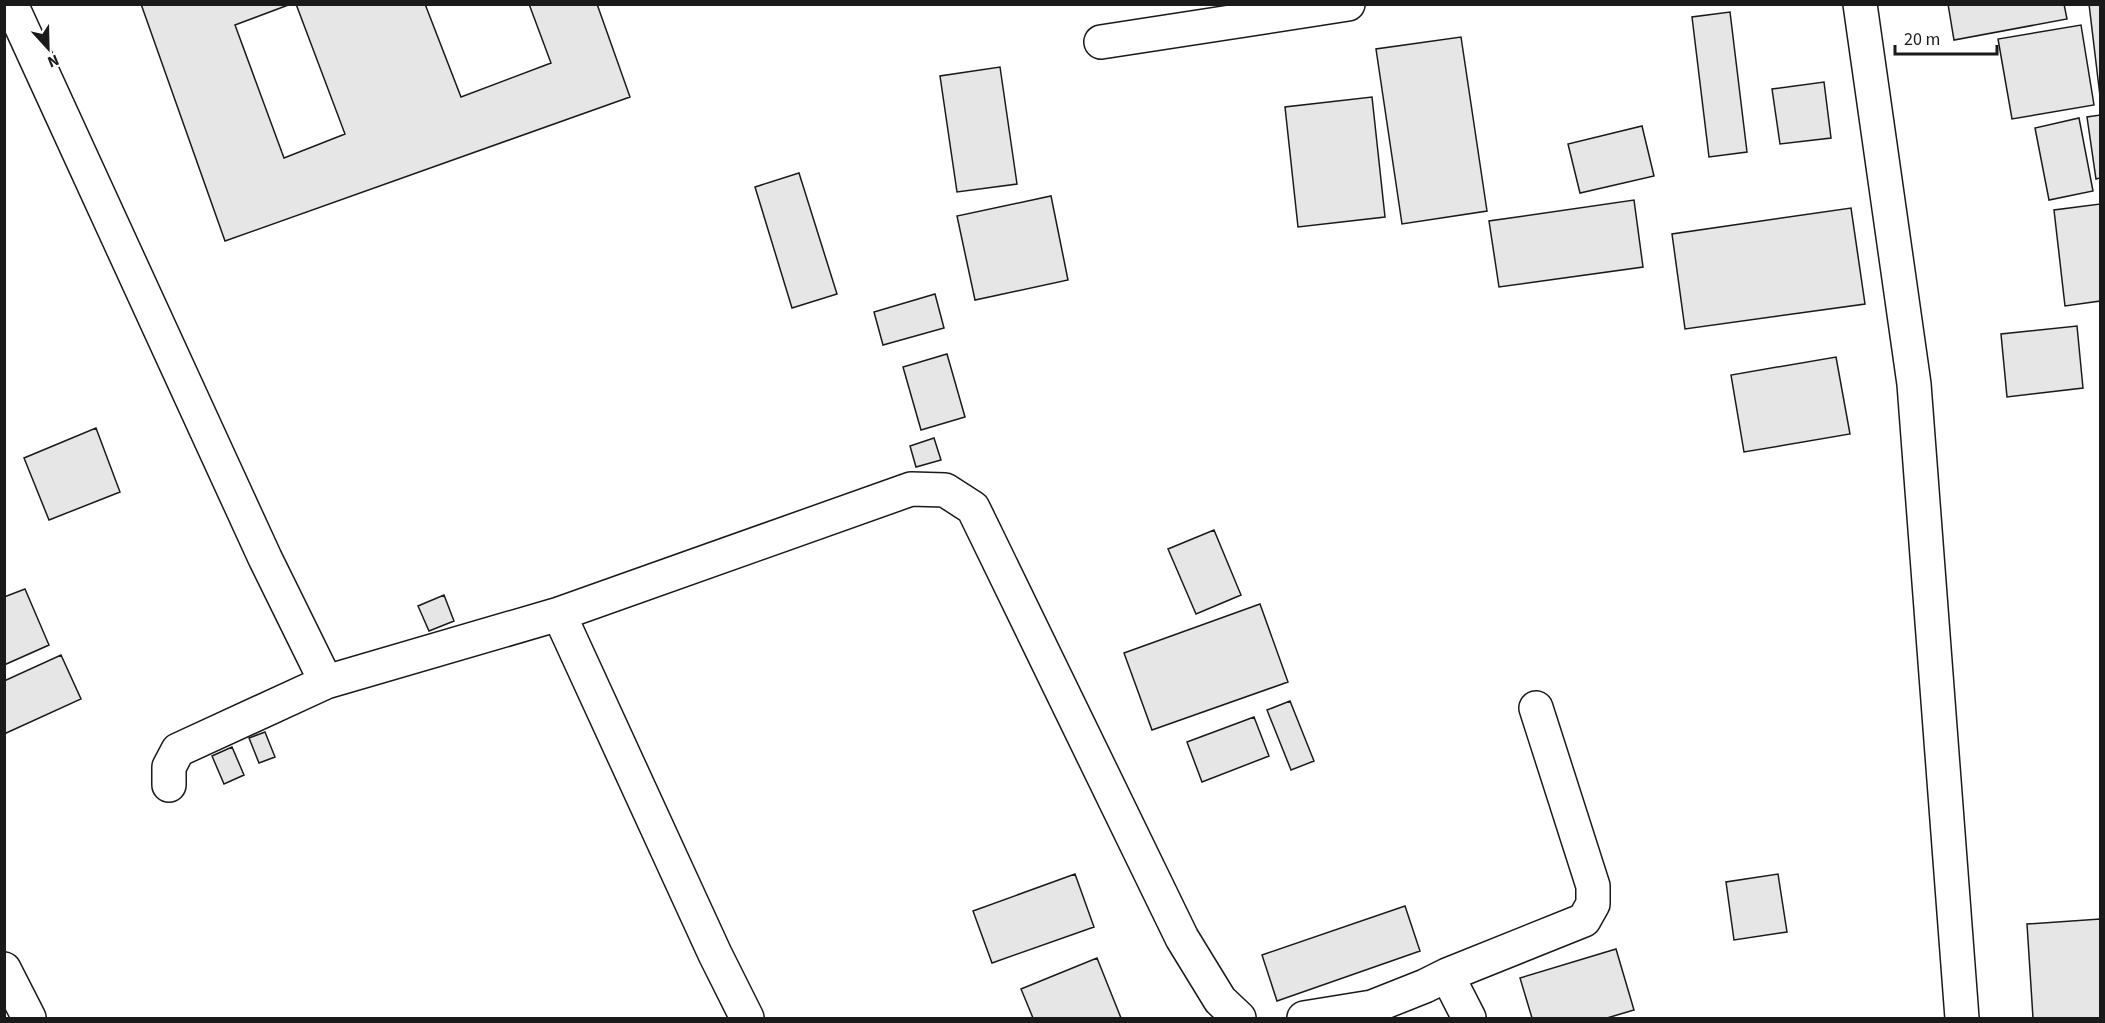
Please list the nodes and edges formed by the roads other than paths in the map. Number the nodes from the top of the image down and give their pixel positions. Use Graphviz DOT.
graph roads {
  1 [pos="11,4"];
  2 [pos="1348,4"];
  3 [pos="1860,4"];
  4 [pos="1101,42"];
  5 [pos="559,614"];
  6 [pos="326,682"];
  7 [pos="1536,708"];
  8 [pos="169,785"];
  9 [pos="4,969"];
  10 [pos="1447,975"];
  11 [pos="29,1018"];
  12 [pos="747,1018"];
  13 [pos="1239,1018"];
  14 [pos="1304,1018"];
  15 [pos="1469,1018"];
  16 [pos="1962,1018"];
  1 -- 6 [label="street"];
  2 -- 4 [label="street"];
  3 -- 16 [label="street"];
  5 -- 6 [label="street"];
  5 -- 12 [label="street"];
  5 -- 13 [label="street"];
  6 -- 8 [label="street"];
  7 -- 10 [label="street"];
  9 -- 11 [label="street"];
  10 -- 14 [label="street"];
  10 -- 15 [label="street"];
}
